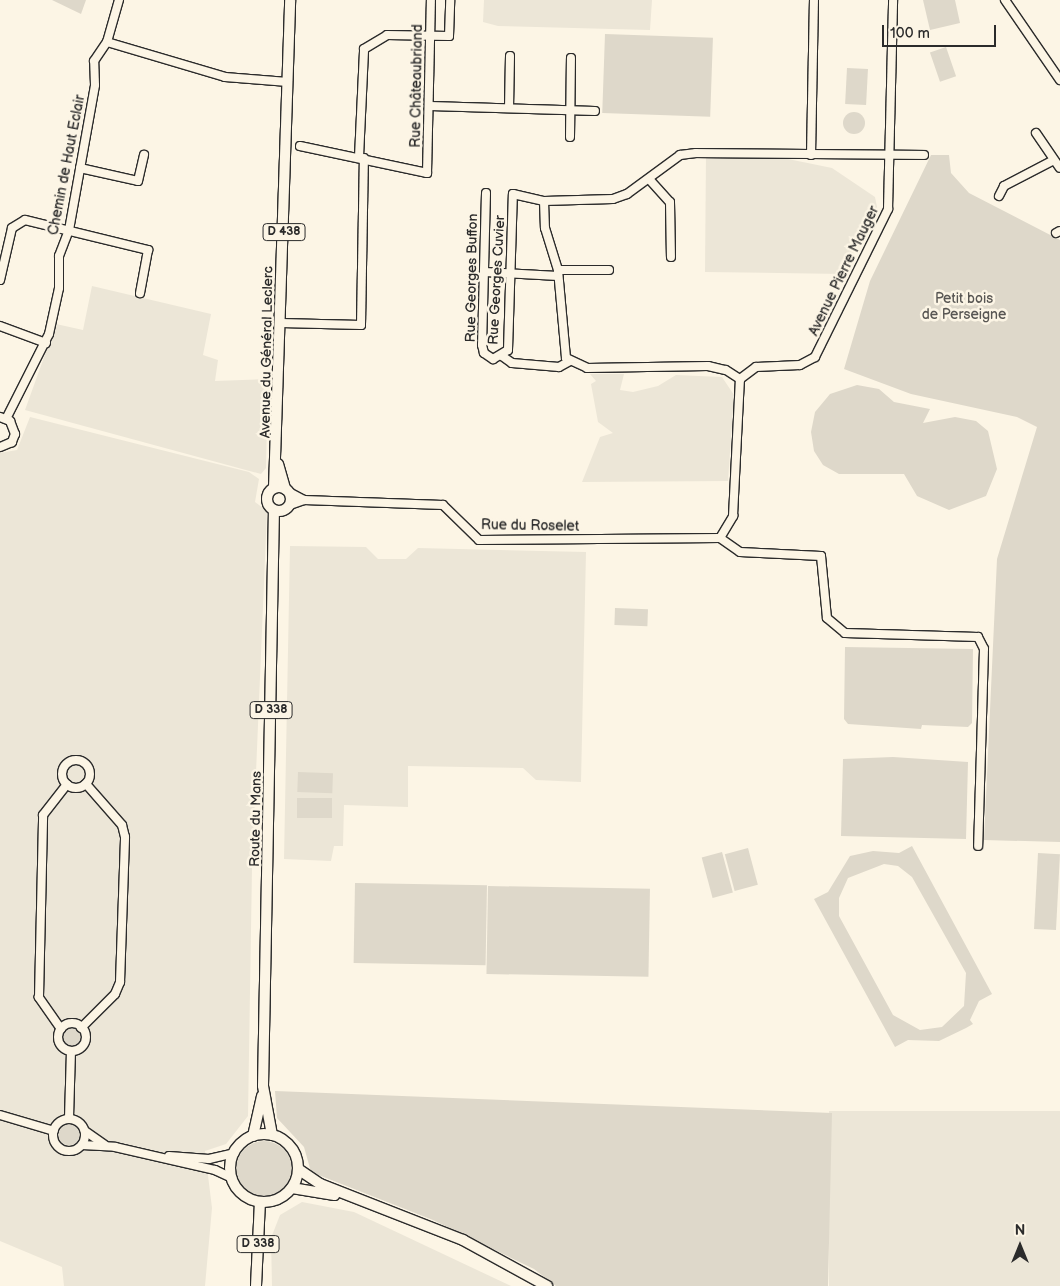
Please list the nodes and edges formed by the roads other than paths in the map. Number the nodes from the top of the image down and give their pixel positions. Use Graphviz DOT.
graph roads {
  1 [pos="119,0"];
  2 [pos="290,0"];
  3 [pos="432,0"];
  4 [pos="450,0"];
  5 [pos="814,0"];
  6 [pos="893,0"];
  7 [pos="1005,0"];
  8 [pos="430,36"];
  9 [pos="107,42"];
  10 [pos="510,56"];
  11 [pos="571,58"];
  12 [pos="1060,81"];
  13 [pos="288,82"];
  14 [pos="430,106"];
  15 [pos="509,108"];
  16 [pos="571,110"];
  17 [pos="595,111"];
  18 [pos="1036,133"];
  19 [pos="570,137"];
  20 [pos="300,146"];
  21 [pos="144,155"];
  22 [pos="811,155"];
  23 [pos="924,155"];
  24 [pos="891,156"];
  25 [pos="362,158"];
  26 [pos="1054,160"];
  27 [pos="80,168"];
  28 [pos="1060,168"];
  29 [pos="649,179"];
  30 [pos="486,193"];
  31 [pos="999,196"];
  32 [pos="544,201"];
  33 [pos="69,230"];
  34 [pos="671,257"];
  35 [pos="609,270"];
  36 [pos="485,272"];
  37 [pos="558,273"];
  38 [pos="511,274"];
  39 [pos="0,280"];
  40 [pos="140,293"];
  41 [pos="281,323"];
  42 [pos="0,326"];
  43 [pos="46,343"];
  44 [pos="498,357"];
  45 [pos="570,361"];
  46 [pos="740,379"];
  47 [pos="3,418"];
  48 [pos="0,448"];
  49 [pos="283,490"];
  50 [pos="304,500"];
  51 [pos="282,508"];
  52 [pos="720,538"];
  53 [pos="67,784"];
  54 [pos="86,784"];
  55 [pos="978,846"];
  56 [pos="61,1028"];
  57 [pos="81,1028"];
  58 [pos="71,1051"];
  59 [pos="263,1090"];
  60 [pos="0,1115"];
  61 [pos="69,1118"];
  62 [pos="54,1131"];
  63 [pos="85,1131"];
  64 [pos="272,1135"];
  65 [pos="253,1136"];
  66 [pos="82,1145"];
  67 [pos="105,1145"];
  68 [pos="234,1153"];
  69 [pos="146,1154"];
  70 [pos="298,1169"];
  71 [pos="232,1178"];
  72 [pos="292,1188"];
  73 [pos="260,1202"];
  74 [pos="485,1252"];
  75 [pos="256,1286"];
  76 [pos="546,1286"];
  1 -- 9 [label="street, Chemin de Haut Eclair"];
  2 -- 13 [label="main road, Avenue du Général Leclerc / D 438"];
  3 -- 8 [label="street, Rue Châteaubriand"];
  4 -- 8 [label="street"];
  5 -- 22 [label="street"];
  6 -- 24 [label="street, Avenue Pierre Mauger"];
  7 -- 12 [label="street"];
  8 -- 14 [label="street, Rue Châteaubriand"];
  8 -- 25 [label="street"];
  9 -- 13 [label="street"];
  9 -- 27 [label="street, Chemin de Haut Eclair"];
  10 -- 15 [label="street"];
  11 -- 16 [label="street"];
  13 -- 41 [label="main road, Avenue du Général Leclerc / D 438"];
  14 -- 15 [label="street"];
  14 -- 25 [label="street, Rue Châteaubriand"];
  15 -- 16 [label="street"];
  16 -- 17 [label="street"];
  16 -- 19 [label="street"];
  18 -- 26 [label="street"];
  20 -- 25 [label="street"];
  21 -- 27 [label="street"];
  22 -- 24 [label="street"];
  22 -- 29 [label="street"];
  23 -- 24 [label="street"];
  24 -- 46 [label="street, Avenue Pierre Mauger"];
  25 -- 41 [label="street"];
  26 -- 28 [label="street"];
  26 -- 31 [label="street"];
  27 -- 33 [label="street, Chemin de Haut Eclair"];
  29 -- 32 [label="street"];
  29 -- 34 [label="street"];
  30 -- 36 [label="street, Rue Georges Buffon"];
  32 -- 37 [label="street"];
  32 -- 38 [label="street, Rue Georges Cuvier"];
  33 -- 39 [label="street"];
  33 -- 40 [label="street"];
  33 -- 43 [label="street, Chemin de Haut Eclair"];
  35 -- 37 [label="street"];
  36 -- 38 [label="street"];
  36 -- 44 [label="street, Rue Georges Buffon"];
  37 -- 38 [label="street"];
  37 -- 45 [label="street"];
  38 -- 44 [label="street, Rue Georges Cuvier"];
  41 -- 49 [label="main road, Avenue du Général Leclerc / D 438"];
  42 -- 43 [label="street"];
  43 -- 47 [label="street, Chemin de Haut Eclair"];
  44 -- 45 [label="street"];
  45 -- 46 [label="street"];
  46 -- 52 [label="street"];
  47 -- 48 [label="street"];
  49 -- 50 [label="street, Rue du Roselet"];
  49 -- 51 [label="main road"];
  49 -- 51 [label="main road"];
  50 -- 51 [label="street, Rue du Roselet"];
  50 -- 52 [label="street, Rue du Roselet"];
  51 -- 59 [label="main road, Route du Mans / D 338"];
  52 -- 55 [label="street"];
  53 -- 54 [label="street"];
  53 -- 54 [label="street"];
  53 -- 56 [label="street"];
  54 -- 57 [label="street"];
  56 -- 57 [label="street"];
  56 -- 58 [label="street"];
  57 -- 58 [label="street"];
  58 -- 61 [label="street"];
  59 -- 64 [label="main road, Route du Mans / D 338"];
  59 -- 65 [label="main road, Route du Mans / D 338"];
  60 -- 62 [label="street"];
  61 -- 62 [label="street"];
  61 -- 63 [label="street"];
  62 -- 66 [label="street"];
  63 -- 66 [label="street"];
  63 -- 67 [label="street"];
  64 -- 65 [label="main road"];
  64 -- 70 [label="main road"];
  65 -- 68 [label="main road"];
  66 -- 67 [label="street"];
  67 -- 69 [label="street"];
  68 -- 69 [label="street"];
  68 -- 71 [label="main road"];
  69 -- 71 [label="street"];
  70 -- 72 [label="main road"];
  70 -- 74 [label="main road"];
  71 -- 73 [label="main road"];
  72 -- 73 [label="main road"];
  72 -- 74 [label="main road"];
  73 -- 75 [label="main road, D 338"];
  74 -- 76 [label="main road"];
}
